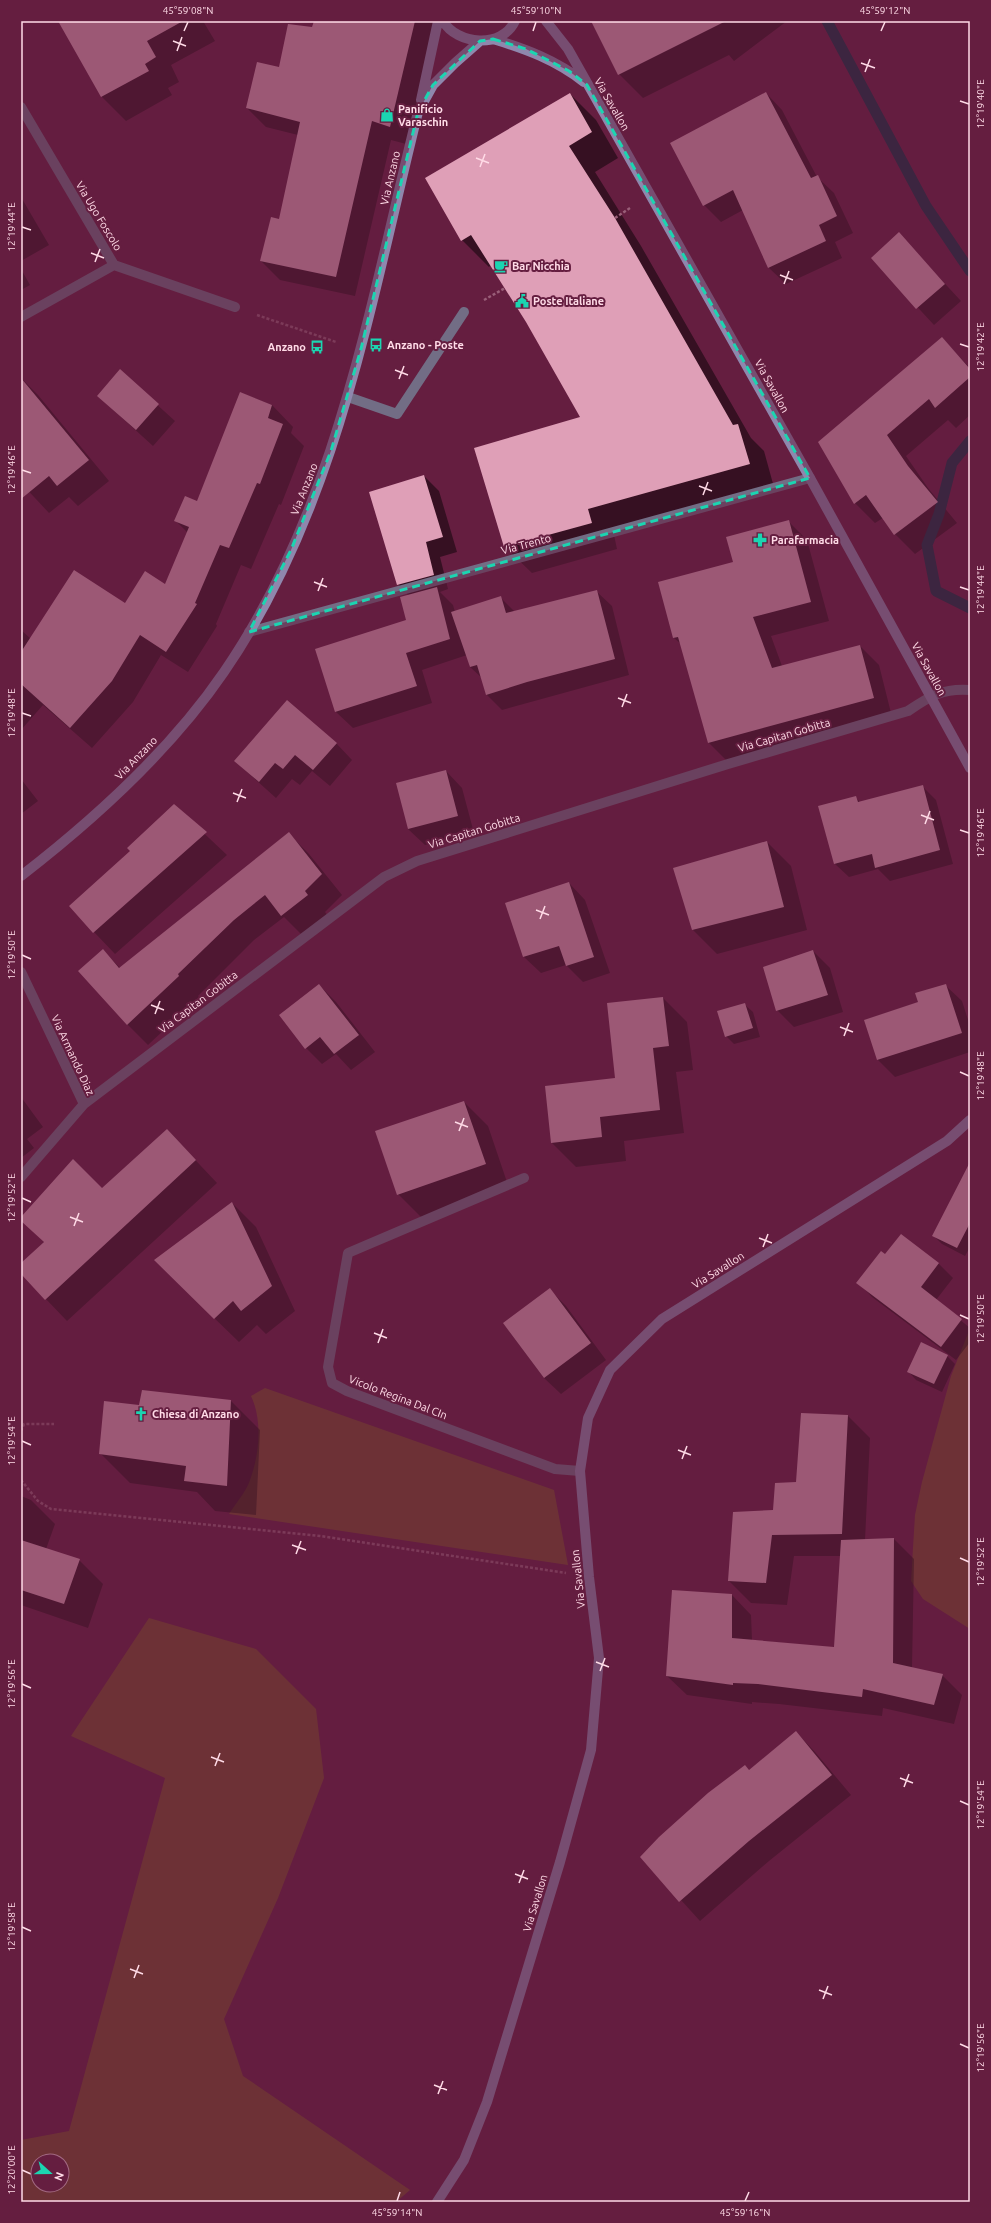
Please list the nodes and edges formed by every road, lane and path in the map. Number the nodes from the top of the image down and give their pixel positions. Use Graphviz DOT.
graph roads {
  1 [pos="438,21"];
  2 [pos="443,21"];
  3 [pos="515,21"];
  4 [pos="546,21"];
  5 [pos="493,39"];
  6 [pos="480,41"];
  7 [pos="587,85"];
  8 [pos="21,107"];
  9 [pos="418,112"];
  10 [pos="114,265"];
  11 [pos="234,307"];
  12 [pos="464,312"];
  13 [pos="21,317"];
  14 [pos="336,342"];
  15 [pos="348,397"];
  16 [pos="810,478"];
  17 [pos="249,632"];
  18 [pos="970,690"];
  19 [pos="930,696"];
  20 [pos="970,768"];
  21 [pos="21,876"];
  22 [pos="21,972"];
  23 [pos="84,1104"];
  24 [pos="970,1120"];
  25 [pos="21,1177"];
  26 [pos="524,1178"];
  27 [pos="54,1424"];
  28 [pos="21,1431"];
  29 [pos="580,1471"];
  30 [pos="21,1480"];
  31 [pos="589,1577"];
  32 [pos="437,2202"];
  1 -- 9 [label="main road"];
  2 -- 6 [label="main road"];
  3 -- 5 [label="main road"];
  4 -- 7 [label="main road, Via Savallon"];
  5 -- 6 [label="main road"];
  5 -- 7 [label="main road"];
  6 -- 9 [label="main road, Via Anzano"];
  7 -- 16 [label="main road, Via Savallon"];
  8 -- 10 [label="street, Via Ugo Foscolo"];
  9 -- 15 [label="main road, Via Anzano"];
  10 -- 11 [label="street"];
  10 -- 13 [label="street, Via Ugo Foscolo"];
  11 -- 14 [label="path"];
  12 -- 15 [label="street"];
  15 -- 17 [label="main road, Via Anzano"];
  16 -- 17 [label="street, Via Trento"];
  16 -- 19 [label="main road, Via Savallon"];
  17 -- 21 [label="main road, Via Anzano"];
  18 -- 19 [label="street, Via Capitan Gobitta"];
  19 -- 20 [label="main road, Via Savallon"];
  19 -- 23 [label="street, Via Capitan Gobitta"];
  22 -- 23 [label="street, Via Armando Diaz"];
  23 -- 25 [label="street, Via Armando Diaz"];
  24 -- 29 [label="main road, Via Savallon"];
  26 -- 29 [label="street, Vicolo Regina Dal CIn"];
  27 -- 28 [label="path"];
  29 -- 31 [label="main road, Via Savallon"];
  30 -- 31 [label="path"];
  31 -- 32 [label="main road, Via Savallon"];
}
